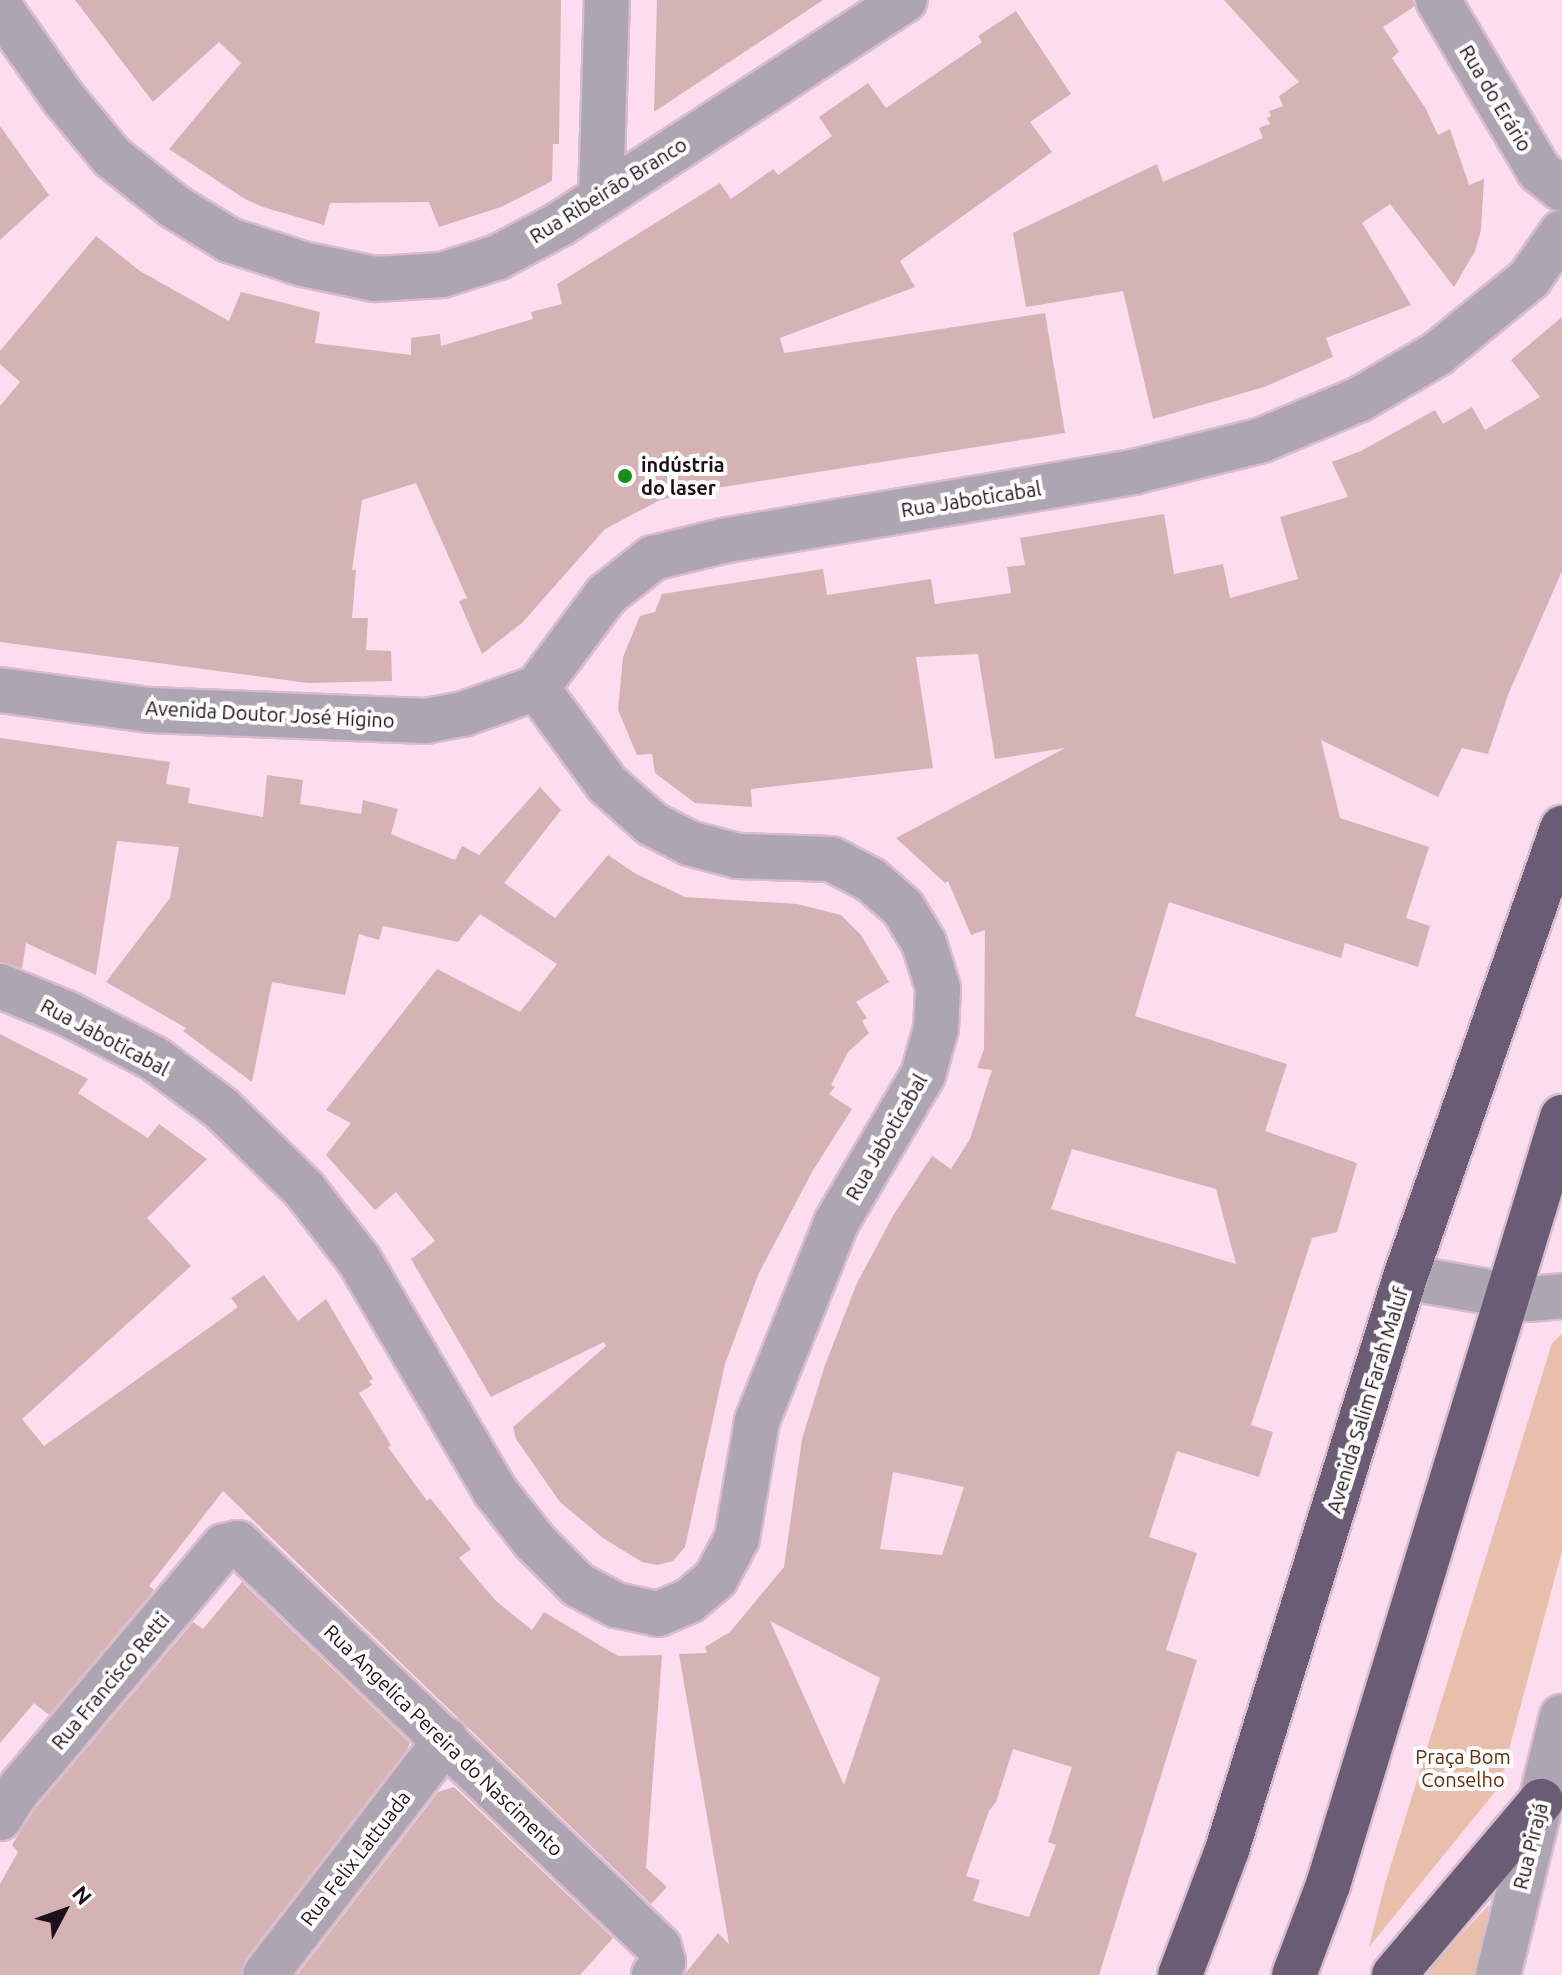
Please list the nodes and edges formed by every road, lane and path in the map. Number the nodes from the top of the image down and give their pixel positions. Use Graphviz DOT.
graph roads {
  1 [pos="607,0"];
  2 [pos="905,0"];
  3 [pos="1438,0"];
  4 [pos="0,8"];
  5 [pos="1562,189"];
  6 [pos="601,197"];
  7 [pos="1562,232"];
  8 [pos="537,688"];
  9 [pos="0,690"];
  10 [pos="1562,828"];
  11 [pos="0,986"];
  12 [pos="1562,1117"];
  13 [pos="1405,1277"];
  14 [pos="1508,1296"];
  15 [pos="1562,1296"];
  16 [pos="224,1546"];
  17 [pos="1562,1717"];
  18 [pos="446,1740"];
  19 [pos="1541,1801"];
  20 [pos="0,1818"];
  21 [pos="657,1961"];
  22 [pos="265,1975"];
  23 [pos="1180,1975"];
  24 [pos="1294,1975"];
  25 [pos="1394,1975"];
  26 [pos="1498,1975"];
  1 -- 6 [label="street"];
  2 -- 6 [label="street, Rua Ribeirão Branco"];
  3 -- 5 [label="street, Rua do Erário"];
  4 -- 6 [label="street, Rua Ribeirão Branco"];
  7 -- 8 [label="street, Rua Jaboticabal"];
  8 -- 9 [label="street, Avenida Doutor José Higino"];
  8 -- 11 [label="street, Rua Jaboticabal"];
  10 -- 13 [label="highway, Avenida Salim Farah Maluf"];
  12 -- 14 [label="highway"];
  13 -- 14 [label="street"];
  13 -- 23 [label="highway, Avenida Salim Farah Maluf"];
  14 -- 15 [label="street"];
  14 -- 24 [label="highway"];
  16 -- 18 [label="street, Rua Angelica Pereira do Nascimento"];
  16 -- 20 [label="street, Rua Francisco Retti"];
  17 -- 19 [label="street, Rua Pirajá"];
  18 -- 21 [label="street, Rua Angelica Pereira do Nascimento"];
  18 -- 22 [label="street, Rua Felix Lattuada"];
  19 -- 25 [label="highway"];
  19 -- 26 [label="street, Rua Pirajá"];
}
